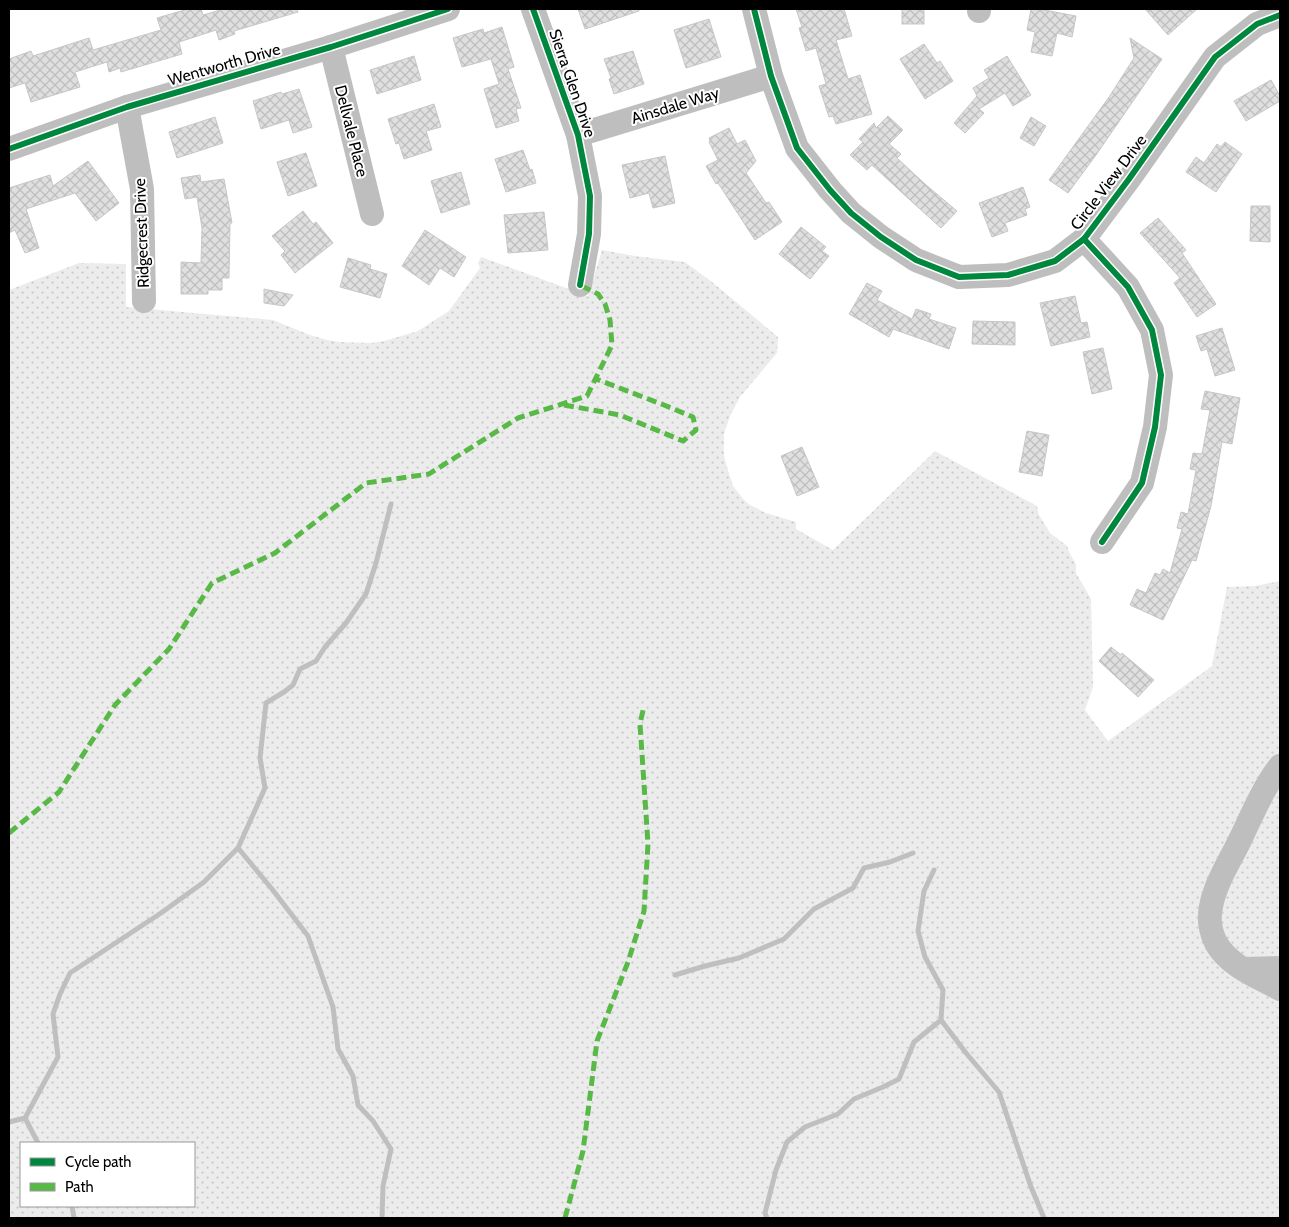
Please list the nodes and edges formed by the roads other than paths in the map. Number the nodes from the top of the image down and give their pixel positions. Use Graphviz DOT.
graph roads {
  1 [pos="448,9"];
  2 [pos="533,9"];
  3 [pos="754,9"];
  4 [pos="1280,15"];
  5 [pos="331,47"];
  6 [pos="771,76"];
  7 [pos="127,107"];
  8 [pos="578,135"];
  9 [pos="9,149"];
  10 [pos="372,214"];
  11 [pos="1084,239"];
  12 [pos="580,285"];
  13 [pos="144,301"];
  14 [pos="1102,542"];
  15 [pos="1280,766"];
  16 [pos="1272,793"];
  17 [pos="1280,968"];
  18 [pos="1244,969"];
  19 [pos="1280,989"];
  1 -- 5 [label="street, Wentworth Drive"];
  2 -- 8 [label="street, Sierra Glen Drive"];
  3 -- 6 [label="street, Circle View Drive"];
  4 -- 11 [label="street, Circle View Drive"];
  5 -- 7 [label="street, Wentworth Drive"];
  5 -- 10 [label="street, Dellvale Place"];
  6 -- 8 [label="street, Ainsdale Way"];
  6 -- 11 [label="street, Circle View Drive"];
  7 -- 9 [label="street, Wentworth Drive"];
  7 -- 13 [label="street, Ridgecrest Drive"];
  8 -- 12 [label="street, Sierra Glen Drive"];
  11 -- 14 [label="street"];
  15 -- 16 [label="street"];
  16 -- 18 [label="street"];
  17 -- 18 [label="street"];
  18 -- 19 [label="street"];
}
